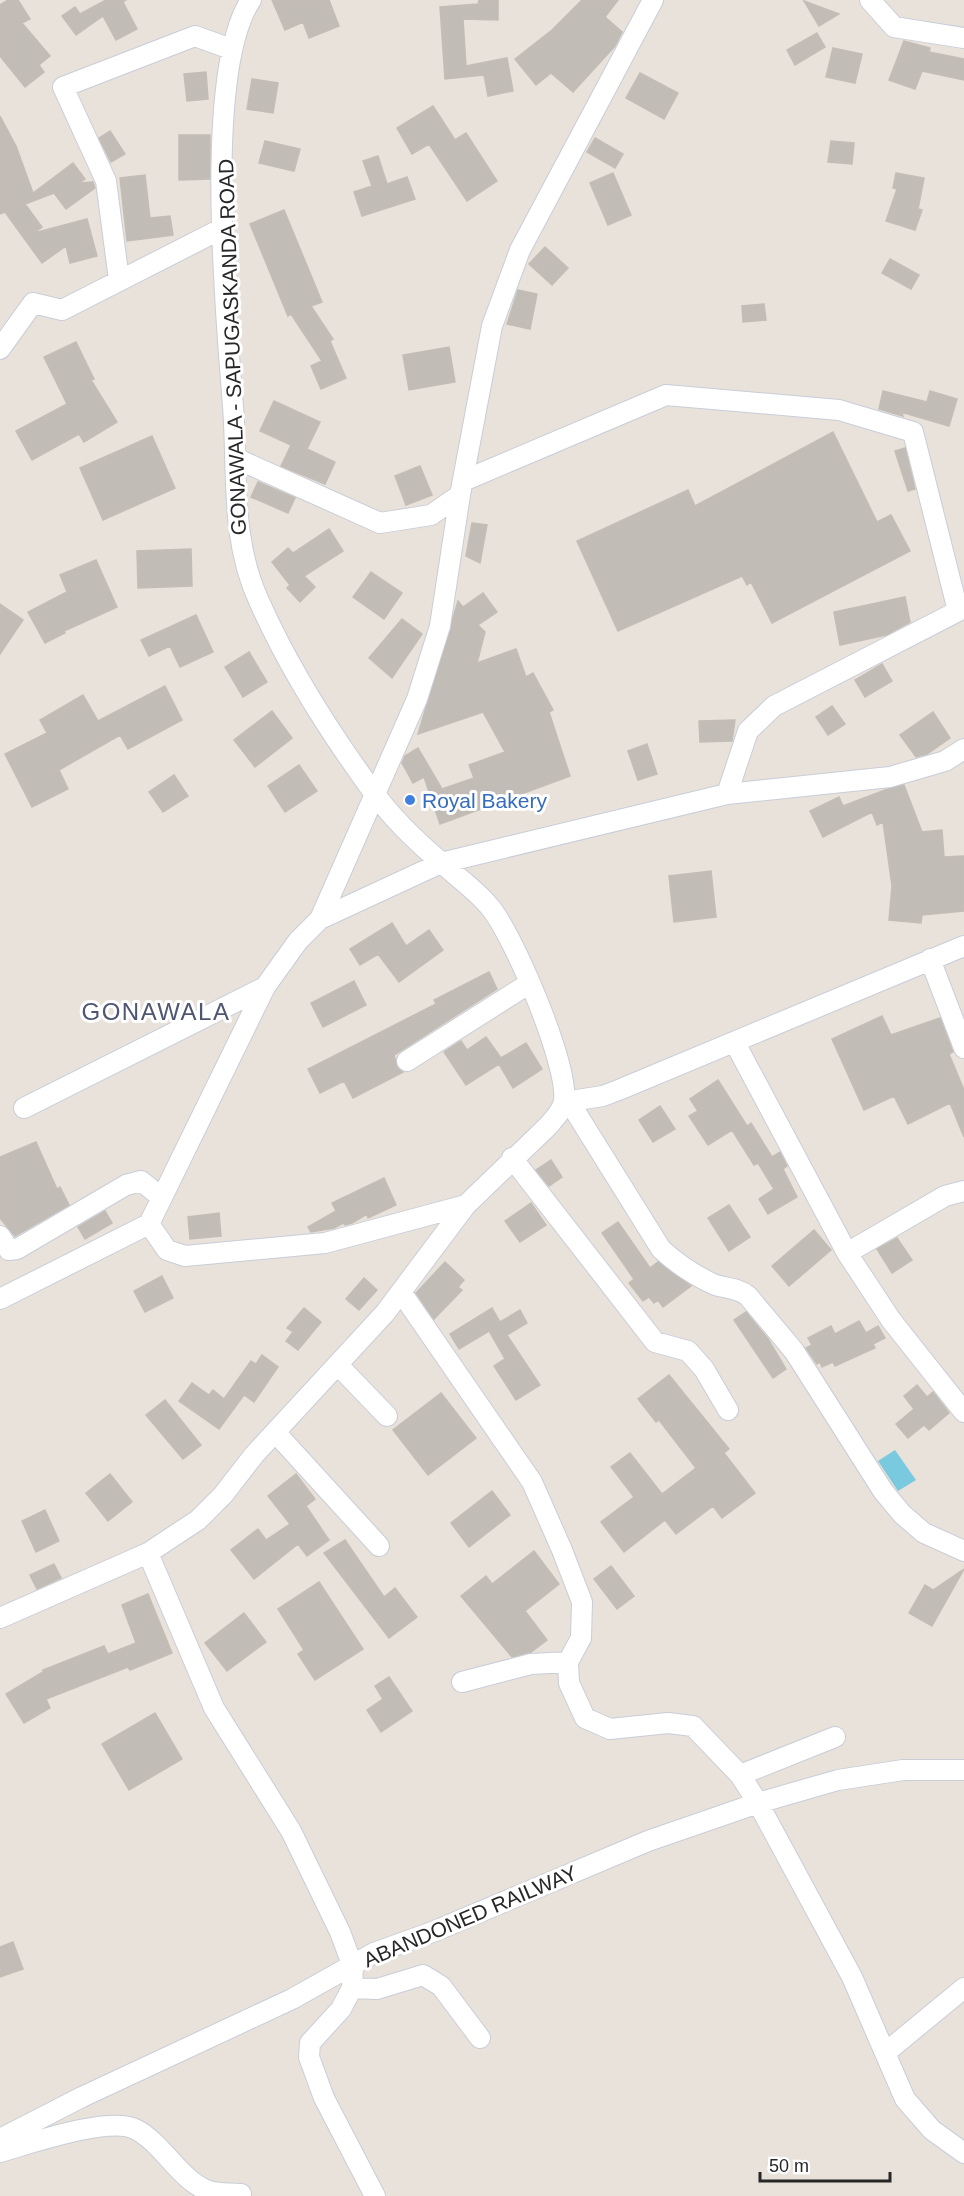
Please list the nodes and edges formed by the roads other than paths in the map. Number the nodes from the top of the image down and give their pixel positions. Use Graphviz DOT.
graph roads {
  1 [pos="653,0"];
  2 [pos="870,0"];
  3 [pos="245,3"];
  4 [pos="964,38"];
  5 [pos="231,49"];
  6 [pos="223,228"];
  7 [pos="119,280"];
  8 [pos="0,350"];
  9 [pos="235,458"];
  10 [pos="462,488"];
  11 [pos="961,610"];
  12 [pos="964,749"];
  13 [pos="727,794"];
  14 [pos="375,795"];
  15 [pos="441,863"];
  16 [pos="320,919"];
  17 [pos="964,946"];
  18 [pos="930,959"];
  19 [pos="530,983"];
  20 [pos="265,987"];
  21 [pos="735,1043"];
  22 [pos="964,1048"];
  23 [pos="407,1061"];
  24 [pos="567,1102"];
  25 [pos="24,1108"];
  26 [pos="512,1158"];
  27 [pos="964,1191"];
  28 [pos="161,1197"];
  29 [pos="466,1205"];
  30 [pos="148,1224"];
  31 [pos="0,1236"];
  32 [pos="847,1253"];
  33 [pos="401,1292"];
  34 [pos="0,1299"];
  35 [pos="338,1365"];
  36 [pos="728,1410"];
  37 [pos="964,1412"];
  38 [pos="387,1416"];
  39 [pos="275,1432"];
  40 [pos="379,1546"];
  41 [pos="964,1551"];
  42 [pos="148,1553"];
  43 [pos="0,1618"];
  44 [pos="568,1662"];
  45 [pos="462,1682"];
  46 [pos="835,1737"];
  47 [pos="964,1770"];
  48 [pos="740,1775"];
  49 [pos="758,1803"];
  50 [pos="353,1967"];
  51 [pos="352,1988"];
  52 [pos="964,1988"];
  53 [pos="480,2038"];
  54 [pos="885,2053"];
  55 [pos="0,2139"];
  56 [pos="0,2152"];
  57 [pos="964,2153"];
  58 [pos="241,2194"];
  59 [pos="375,2196"];
  1 -- 10 [label="street"];
  2 -- 4 [label="street"];
  3 -- 5 [label="street, GONAWALA - SAPUGASKANDA ROAD"];
  5 -- 6 [label="street, GONAWALA - SAPUGASKANDA ROAD"];
  5 -- 7 [label="street"];
  6 -- 7 [label="street"];
  6 -- 9 [label="street, GONAWALA - SAPUGASKANDA ROAD"];
  7 -- 8 [label="street"];
  9 -- 10 [label="street"];
  9 -- 14 [label="street, GONAWALA - SAPUGASKANDA ROAD"];
  10 -- 11 [label="street"];
  10 -- 14 [label="street"];
  11 -- 13 [label="street"];
  12 -- 13 [label="street"];
  13 -- 15 [label="street"];
  14 -- 15 [label="street, GONAWALA - SAPUGASKANDA ROAD"];
  14 -- 16 [label="street"];
  15 -- 16 [label="street"];
  15 -- 19 [label="street, GONAWALA - SAPUGASKANDA ROAD"];
  16 -- 20 [label="street"];
  17 -- 18 [label="street"];
  18 -- 21 [label="street"];
  18 -- 22 [label="street"];
  19 -- 23 [label="street"];
  19 -- 24 [label="street, GONAWALA - SAPUGASKANDA ROAD"];
  20 -- 25 [label="street"];
  20 -- 28 [label="street"];
  21 -- 24 [label="street"];
  21 -- 32 [label="street"];
  24 -- 26 [label="street"];
  24 -- 41 [label="street"];
  26 -- 29 [label="street"];
  26 -- 36 [label="street"];
  27 -- 32 [label="street"];
  28 -- 30 [label="street"];
  28 -- 31 [label="street"];
  29 -- 30 [label="street"];
  29 -- 33 [label="street"];
  30 -- 34 [label="street"];
  32 -- 37 [label="street"];
  33 -- 35 [label="street"];
  33 -- 44 [label="street"];
  35 -- 38 [label="street"];
  35 -- 39 [label="street"];
  39 -- 40 [label="street"];
  39 -- 42 [label="street"];
  42 -- 43 [label="street"];
  42 -- 50 [label="street"];
  44 -- 45 [label="street"];
  44 -- 48 [label="street"];
  46 -- 48 [label="street"];
  47 -- 49 [label="street, ABANDONED RAILWAY"];
  48 -- 49 [label="street"];
  49 -- 50 [label="street, ABANDONED RAILWAY"];
  49 -- 54 [label="street"];
  50 -- 51 [label="street"];
  50 -- 55 [label="street, ABANDONED RAILWAY"];
  51 -- 53 [label="street"];
  51 -- 59 [label="street"];
  52 -- 54 [label="street"];
  54 -- 57 [label="street"];
  56 -- 58 [label="street"];
}
